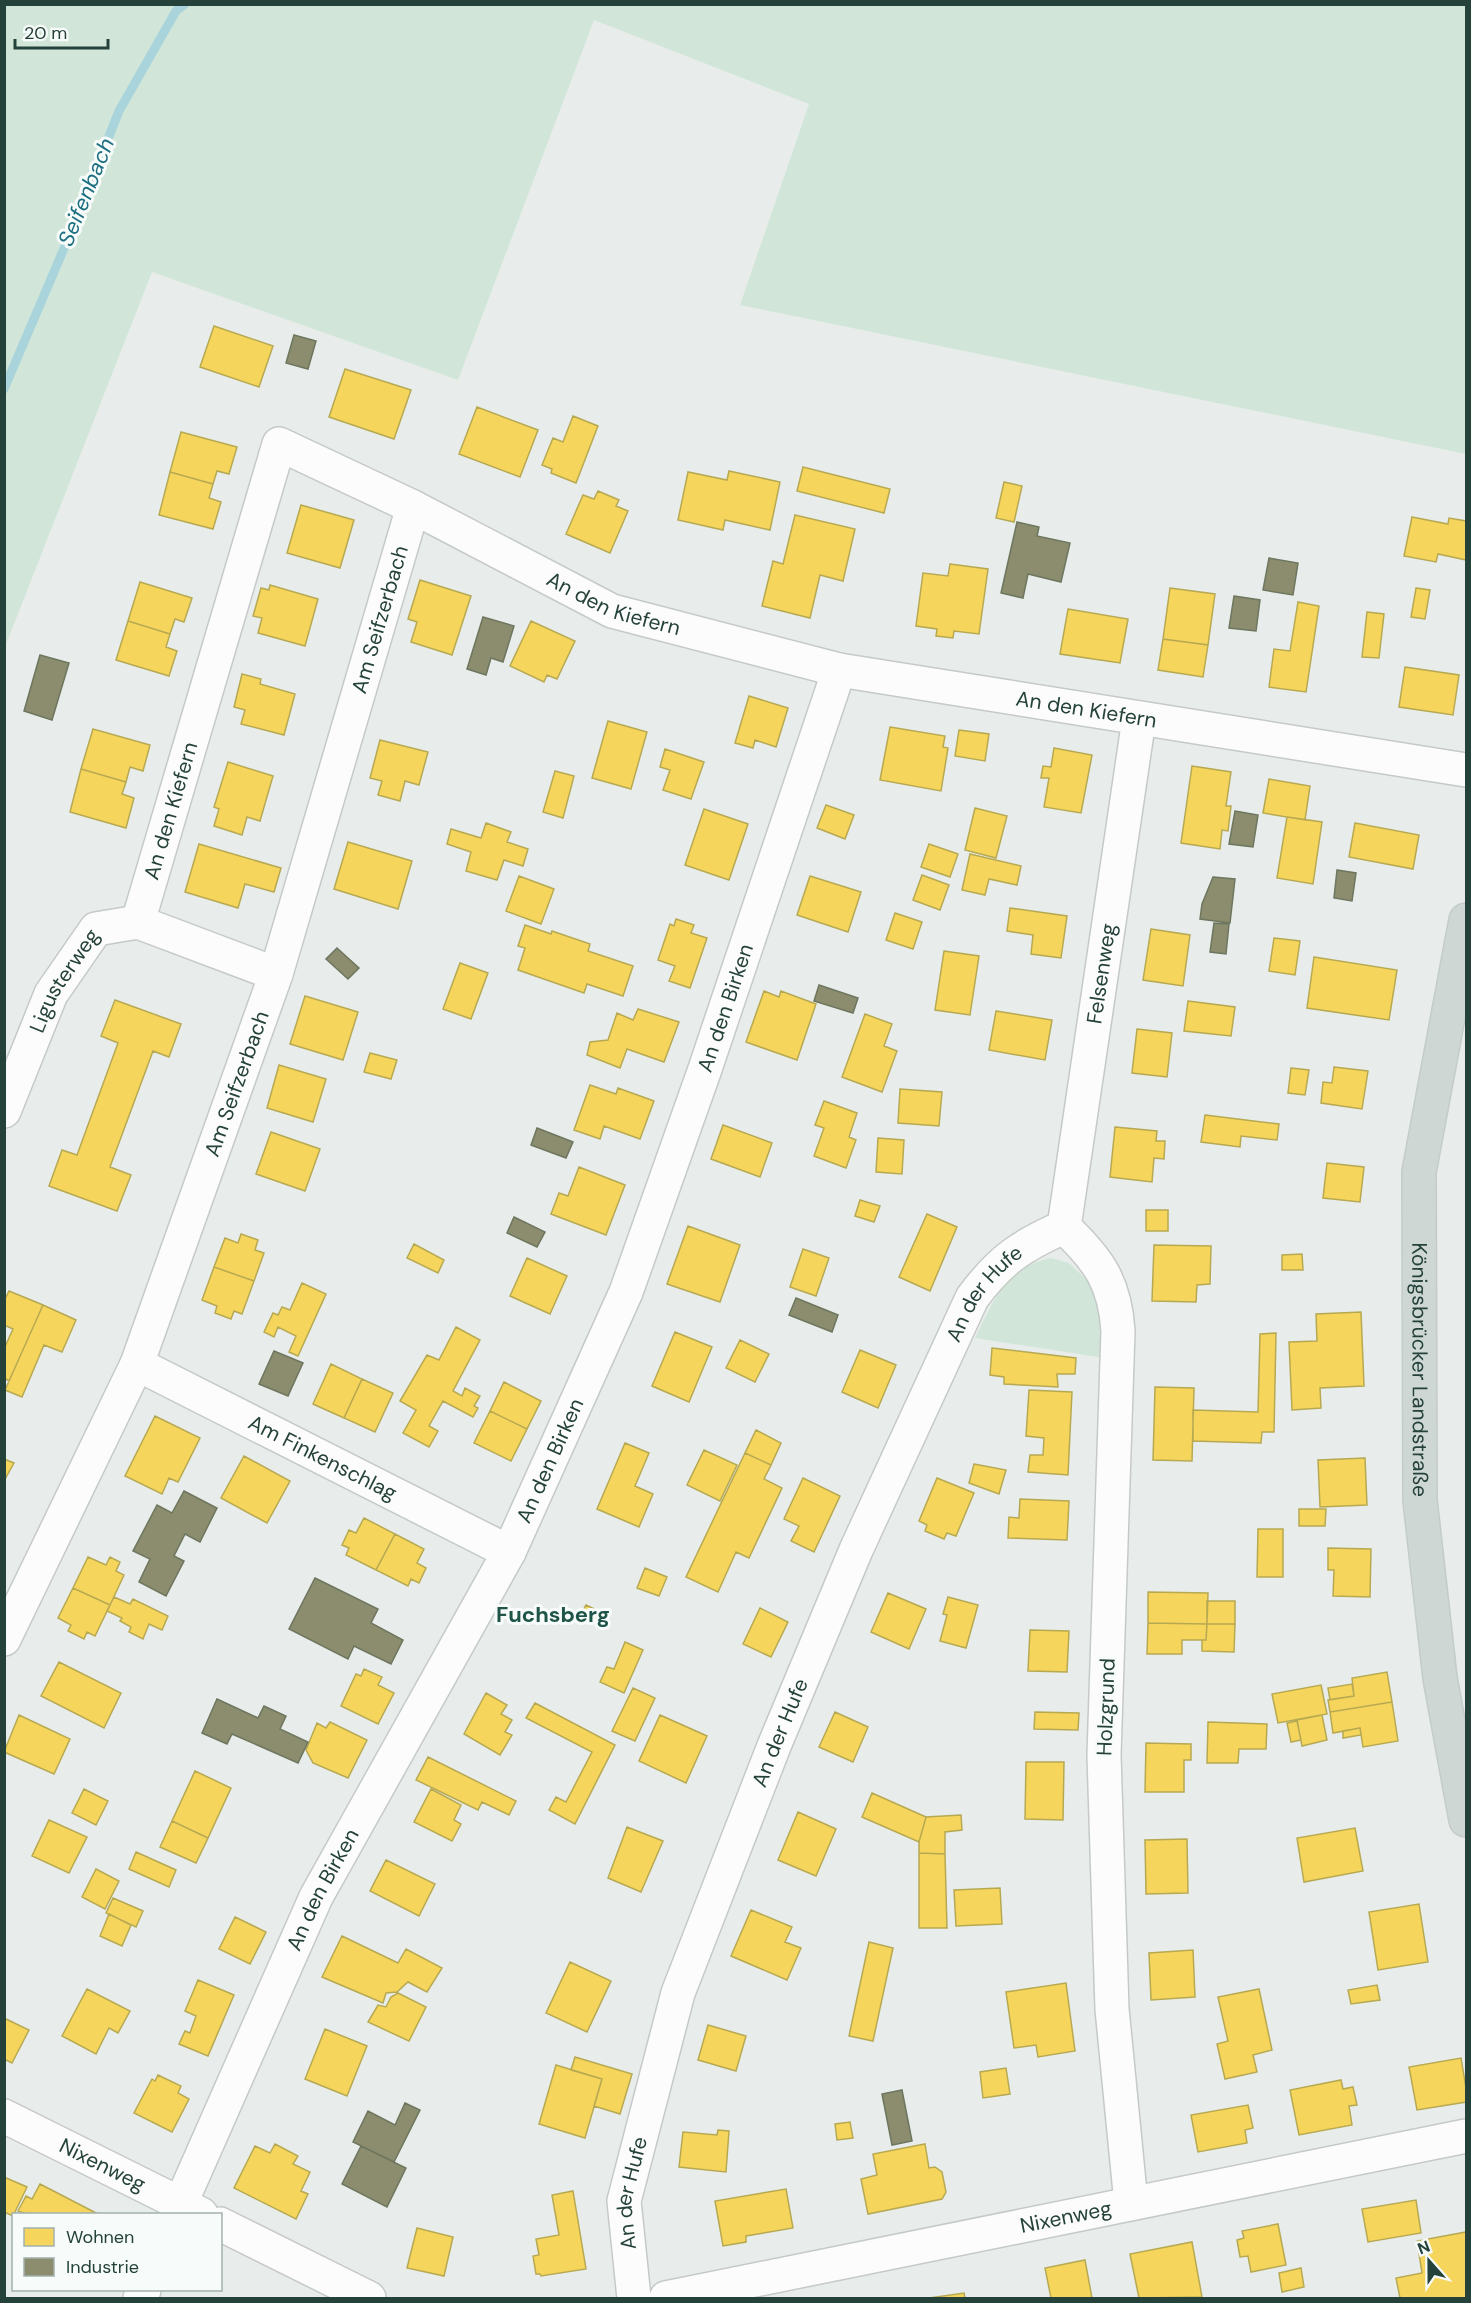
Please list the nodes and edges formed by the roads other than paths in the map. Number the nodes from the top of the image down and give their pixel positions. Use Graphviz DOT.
graph roads {
  1 [pos="413,507"];
  2 [pos="838,670"];
  3 [pos="1139,719"];
  4 [pos="1467,770"];
  5 [pos="1467,920"];
  6 [pos="138,922"];
  7 [pos="276,975"];
  8 [pos="4,1111"];
  9 [pos="1064,1227"];
  10 [pos="137,1364"];
  11 [pos="509,1552"];
  12 [pos="8,1624"];
  13 [pos="1467,1820"];
  14 [pos="4,2116"];
  15 [pos="1467,2136"];
  16 [pos="1131,2203"];
  17 [pos="186,2211"];
  18 [pos="222,2225"];
  19 [pos="369,2298"];
  20 [pos="634,2298"];
  21 [pos="666,2298"];
  1 -- 2 [label="street, An den Kiefern"];
  1 -- 6 [label="street, An den Kiefern"];
  1 -- 7 [label="street, Am Seifzerbach"];
  2 -- 3 [label="street, An den Kiefern"];
  2 -- 11 [label="street, An den Birken"];
  3 -- 4 [label="street, An den Kiefern"];
  3 -- 9 [label="street, Felsenweg"];
  5 -- 13 [label="main road, Königsbrücker Landstraße"];
  6 -- 7 [label="street"];
  6 -- 8 [label="street, Ligusterweg"];
  7 -- 10 [label="street, Am Seifzerbach"];
  9 -- 16 [label="street, Holzgrund"];
  9 -- 20 [label="street, An der Hufe"];
  10 -- 11 [label="street, Am Finkenschlag"];
  10 -- 12 [label="street, Am Seifzerbach"];
  11 -- 17 [label="street, An den Birken"];
  14 -- 17 [label="street, Nixenweg"];
  15 -- 16 [label="street, Nixenweg"];
  16 -- 21 [label="street, Nixenweg"];
  18 -- 19 [label="street"];
}
